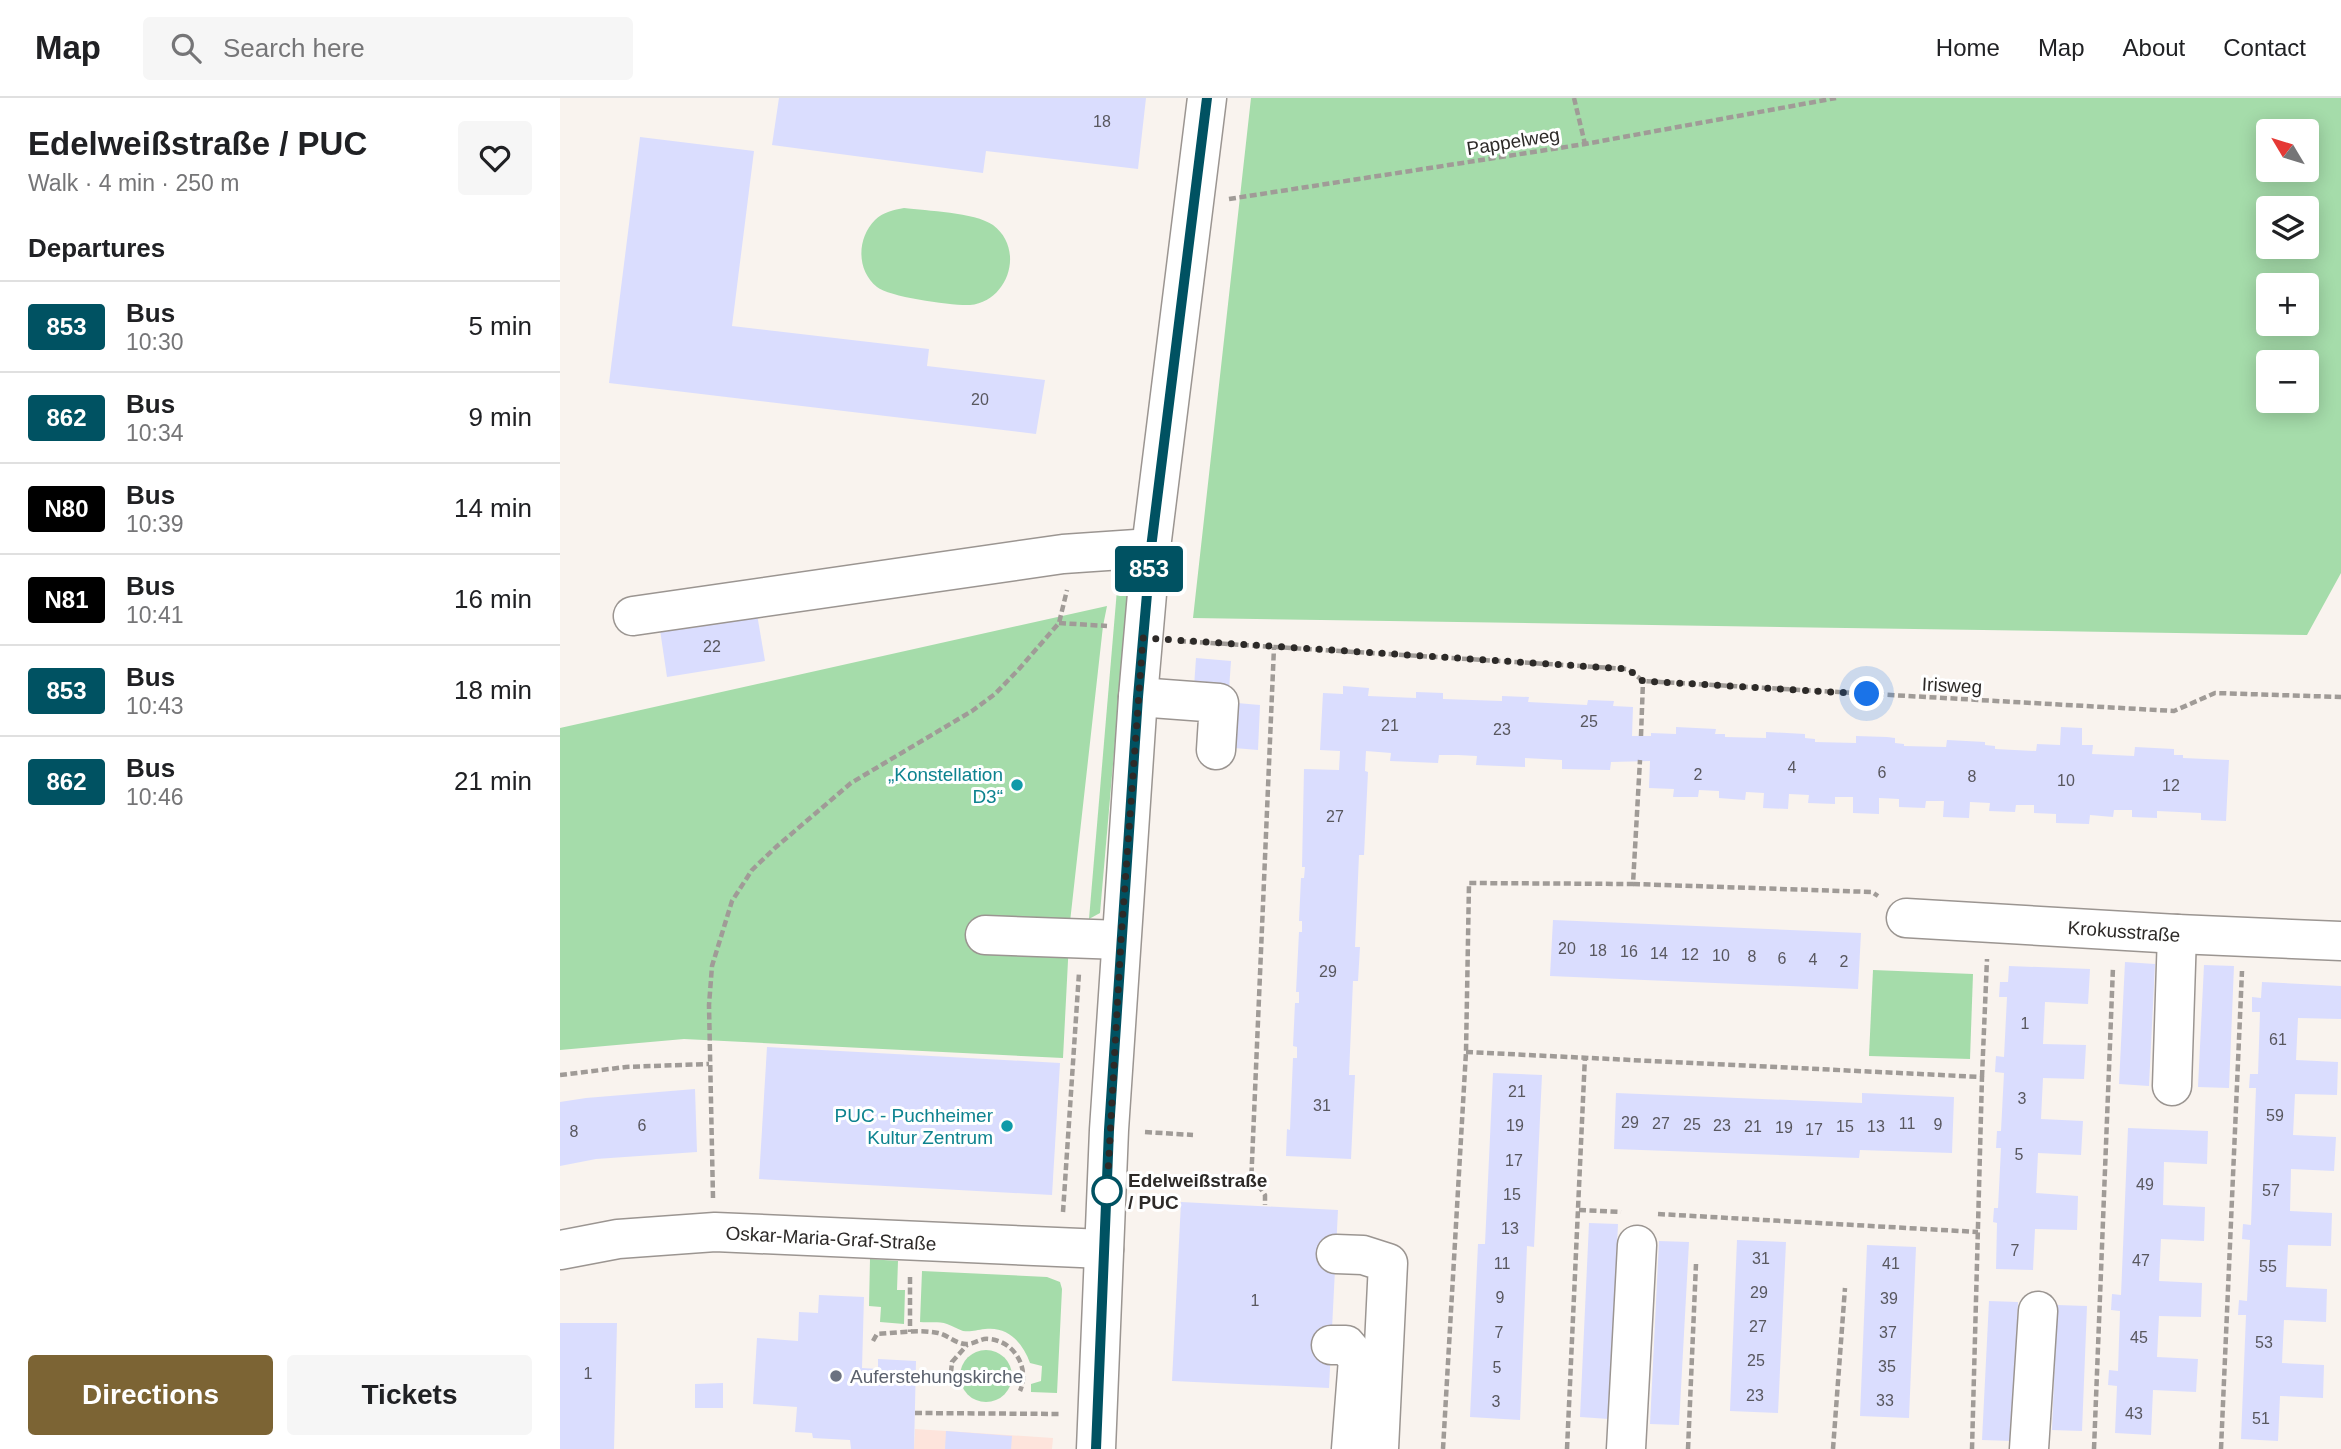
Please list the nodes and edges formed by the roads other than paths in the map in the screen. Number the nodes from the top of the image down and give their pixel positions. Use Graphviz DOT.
graph roads {
  1 [pos="1207,98"];
  2 [pos="1151,548"];
  3 [pos="633,616"];
  4 [pos="1138,697"];
  5 [pos="1216,750"];
  6 [pos="1906,918"];
  7 [pos="2177,934"];
  8 [pos="985,935"];
  9 [pos="1121,940"];
  10 [pos="2341,941"];
  11 [pos="2172,1086"];
  12 [pos="1639,1223"];
  13 [pos="1104,1249"];
  14 [pos="560,1250"];
  15 [pos="1336,1254"];
  16 [pos="2038,1311"];
  17 [pos="1331,1345"];
  18 [pos="1097,1432"];
  19 [pos="1351,1449"];
  20 [pos="1379,1449"];
  21 [pos="1626,1449"];
  22 [pos="2029,1449"];
  1 -- 2 [label="street"];
  2 -- 3 [label="street"];
  2 -- 4 [label="street"];
  4 -- 5 [label="street"];
  4 -- 9 [label="street"];
  6 -- 7 [label="street, Krokusstraße"];
  7 -- 10 [label="street, Krokusstraße"];
  7 -- 11 [label="street"];
  8 -- 9 [label="street"];
  9 -- 13 [label="street"];
  12 -- 21 [label="street"];
  13 -- 14 [label="street, Oskar-Maria-Graf-Straße"];
  13 -- 18 [label="street"];
  15 -- 20 [label="street"];
  16 -- 22 [label="street"];
  17 -- 19 [label="street"];
}
